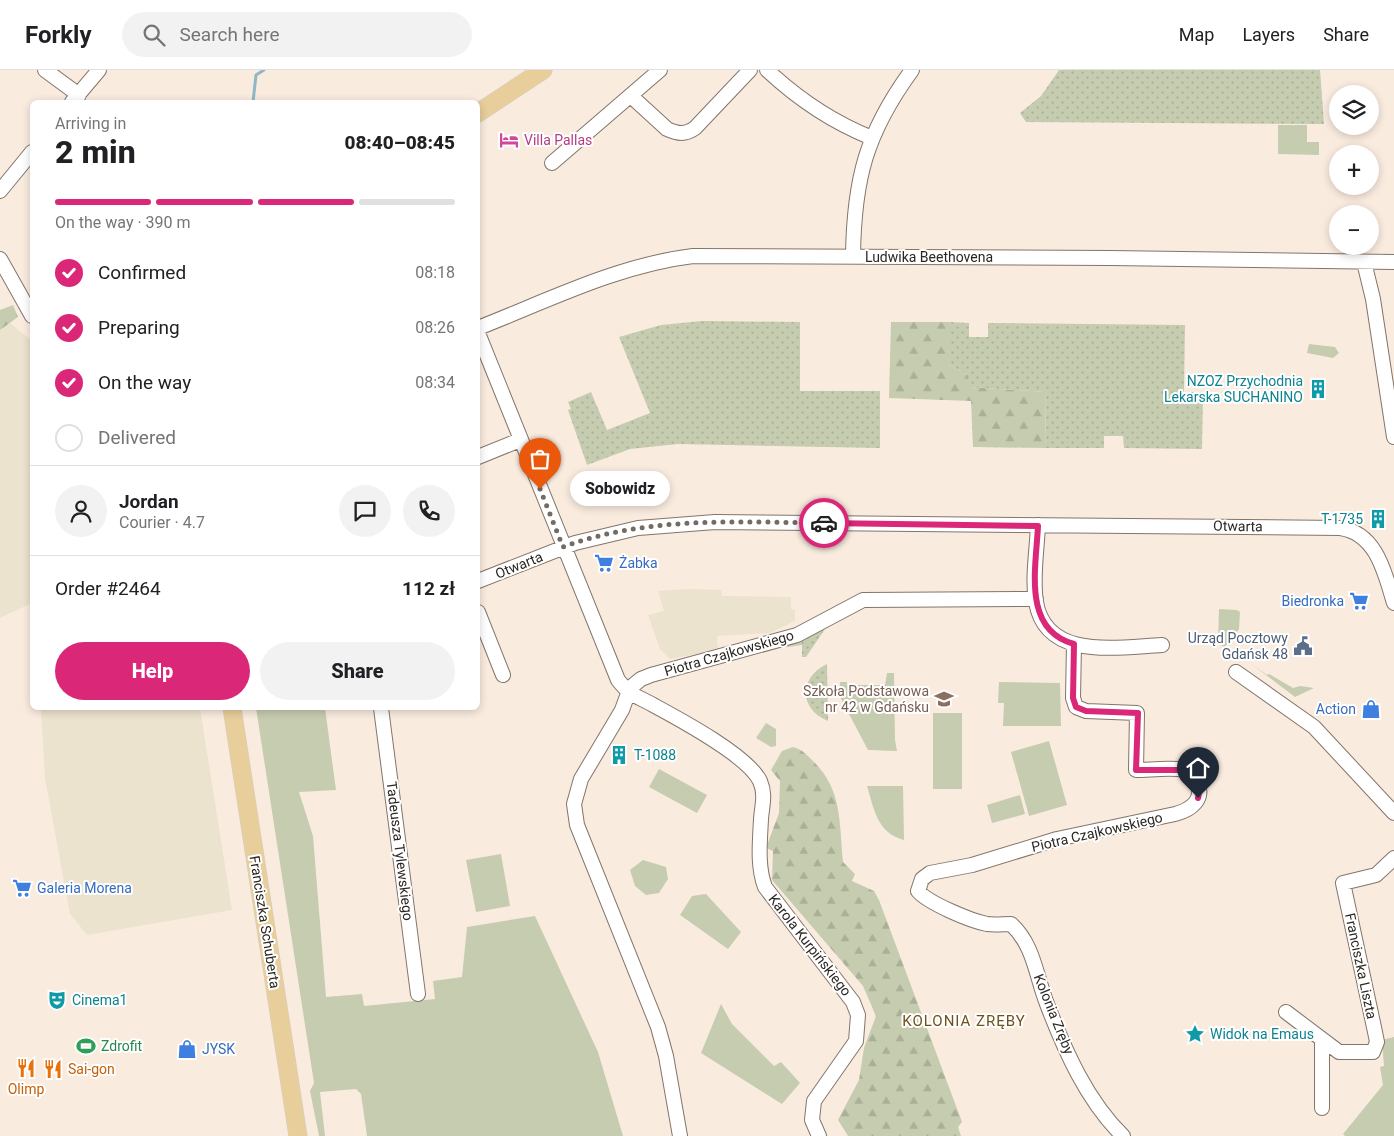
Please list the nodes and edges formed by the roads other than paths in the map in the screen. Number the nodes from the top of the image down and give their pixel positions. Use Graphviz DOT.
graph roads {
  1 [pos="45,70"];
  2 [pos="99,70"];
  3 [pos="543,70"];
  4 [pos="660,70"];
  5 [pos="750,70"];
  6 [pos="767,70"];
  7 [pos="912,70"];
  8 [pos="632,97"];
  9 [pos="76,99"];
  10 [pos="480,112"];
  11 [pos="872,138"];
  12 [pos="30,154"];
  13 [pos="552,164"];
  14 [pos="0,190"];
  15 [pos="853,256"];
  16 [pos="0,259"];
  17 [pos="1364,262"];
  18 [pos="1394,262"];
  19 [pos="30,312"];
  20 [pos="480,327"];
  21 [pos="480,338"];
  22 [pos="1394,437"];
  23 [pos="520,440"];
  24 [pos="480,456"];
  25 [pos="1038,526"];
  26 [pos="563,547"];
  27 [pos="480,580"];
  28 [pos="1036,600"];
  29 [pos="1394,603"];
  30 [pos="480,617"];
  31 [pos="1074,644"];
  32 [pos="1162,645"];
  33 [pos="1236,672"];
  34 [pos="503,675"];
  35 [pos="628,693"];
  36 [pos="232,710"];
  37 [pos="381,710"];
  38 [pos="1394,813"];
  39 [pos="1394,858"];
  40 [pos="918,891"];
  41 [pos="418,994"];
  42 [pos="1286,1012"];
  43 [pos="1322,1040"];
  44 [pos="1322,1108"];
  45 [pos="298,1136"];
  46 [pos="680,1136"];
  47 [pos="819,1136"];
  48 [pos="1124,1136"];
  1 -- 9 [label="street"];
  2 -- 9 [label="street"];
  3 -- 10 [label="main road"];
  4 -- 8 [label="street"];
  5 -- 8 [label="street"];
  6 -- 11 [label="street"];
  7 -- 11 [label="street"];
  8 -- 13 [label="street"];
  11 -- 15 [label="street"];
  12 -- 14 [label="street"];
  15 -- 17 [label="street, Ludwika Beethovena"];
  15 -- 20 [label="street, Ludwika Beethovena"];
  16 -- 19 [label="street"];
  17 -- 18 [label="street, Ludwika Beethovena"];
  17 -- 22 [label="street"];
  21 -- 23 [label="street"];
  23 -- 24 [label="street"];
  23 -- 26 [label="street"];
  25 -- 26 [label="street, Otwarta"];
  25 -- 28 [label="street"];
  25 -- 29 [label="street, Otwarta"];
  26 -- 27 [label="street, Otwarta"];
  26 -- 35 [label="street"];
  28 -- 31 [label="street"];
  28 -- 35 [label="street, Piotra Czajkowskiego"];
  30 -- 34 [label="street"];
  31 -- 32 [label="street"];
  31 -- 40 [label="street, Piotra Czajkowskiego"];
  33 -- 38 [label="street"];
  35 -- 46 [label="street"];
  35 -- 47 [label="street, Karola Kurpińskiego"];
  36 -- 45 [label="main road, Franciszka Schuberta"];
  37 -- 41 [label="street, Tadeusza Tylewskiego"];
  39 -- 43 [label="street, Franciszka Liszta"];
  40 -- 48 [label="street, Kolonia Zręby"];
  42 -- 43 [label="street, Franciszka Liszta"];
  43 -- 44 [label="street"];
}
